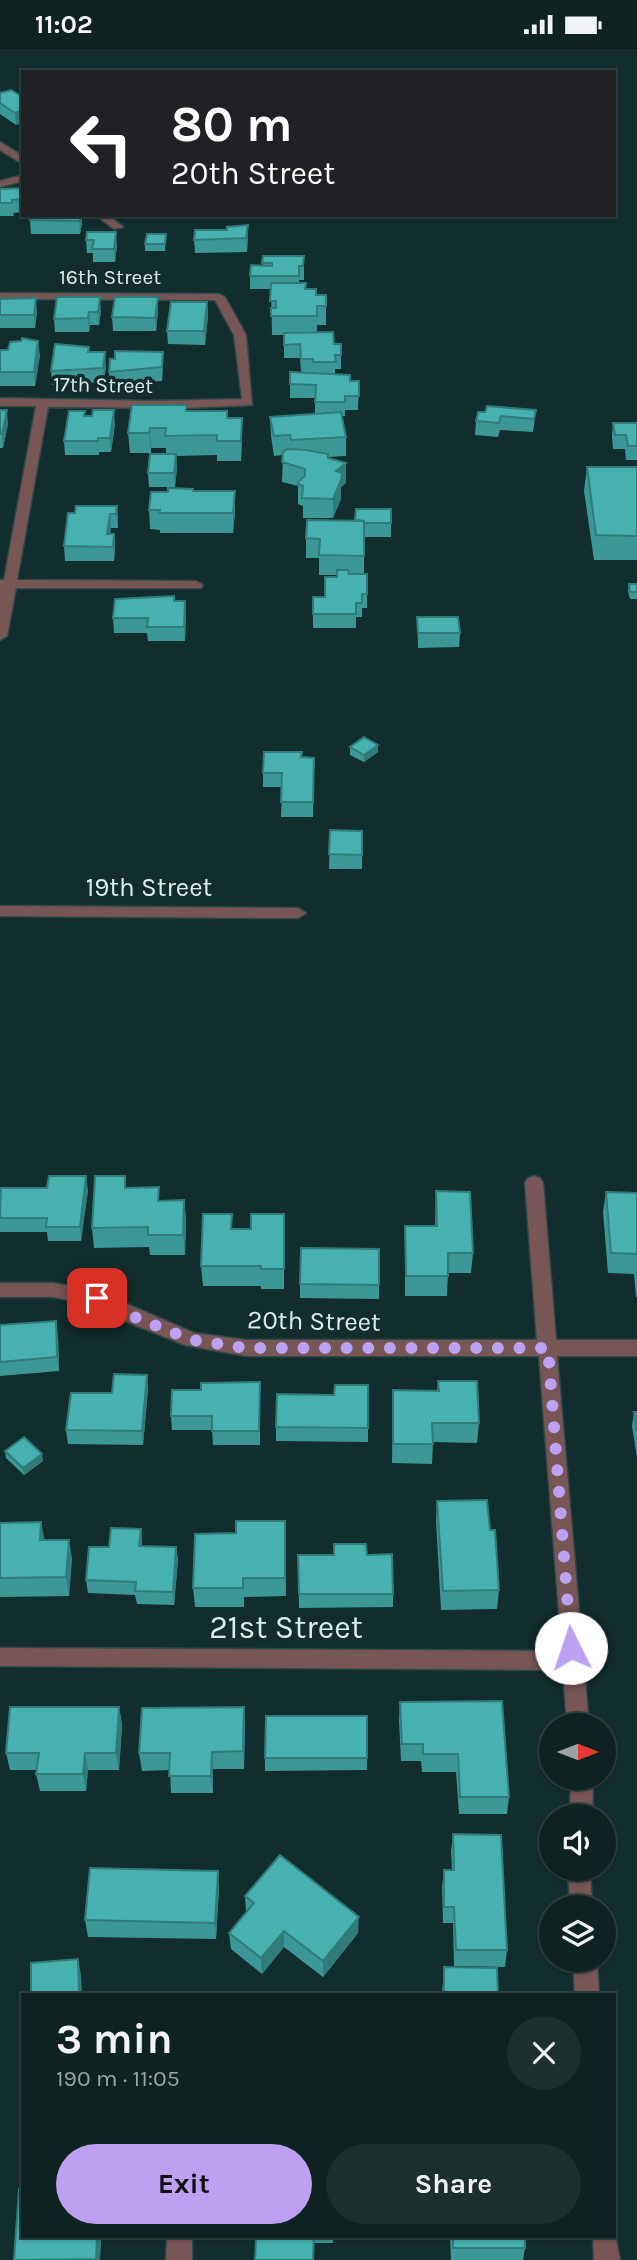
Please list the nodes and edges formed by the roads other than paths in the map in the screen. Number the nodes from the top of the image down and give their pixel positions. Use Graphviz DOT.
graph roads {
  1 [pos="0,145"];
  2 [pos="21,160"];
  3 [pos="21,179"];
  4 [pos="0,184"];
  5 [pos="104,217"];
  6 [pos="118,227"];
  7 [pos="0,296"];
  8 [pos="0,402"];
  9 [pos="248,402"];
  10 [pos="43,403"];
  11 [pos="5,584"];
  12 [pos="196,585"];
  13 [pos="0,636"];
  14 [pos="0,911"];
  15 [pos="298,913"];
  16 [pos="534,1183"];
  17 [pos="0,1290"];
  18 [pos="548,1348"];
  19 [pos="637,1348"];
  20 [pos="0,1657"];
  21 [pos="572,1661"];
  22 [pos="577,1713"];
  23 [pos="586,1972"];
  24 [pos="587,1993"];
  25 [pos="180,2238"];
  26 [pos="605,2238"];
  27 [pos="179,2260"];
  28 [pos="607,2260"];
  1 -- 2 [label="street"];
  3 -- 4 [label="street"];
  5 -- 6 [label="street"];
  7 -- 9 [label="street, 16th Street"];
  8 -- 10 [label="street, 17th Street"];
  9 -- 10 [label="street, 17th Street"];
  10 -- 11 [label="street"];
  11 -- 12 [label="street"];
  11 -- 13 [label="street"];
  14 -- 15 [label="street, 19th Street"];
  16 -- 18 [label="street"];
  17 -- 18 [label="street, 20th Street"];
  18 -- 19 [label="street, 20th Street"];
  18 -- 21 [label="street"];
  20 -- 21 [label="street, 21st Street"];
  21 -- 22 [label="street"];
  23 -- 24 [label="street"];
  25 -- 27 [label="street"];
  26 -- 28 [label="street"];
}
